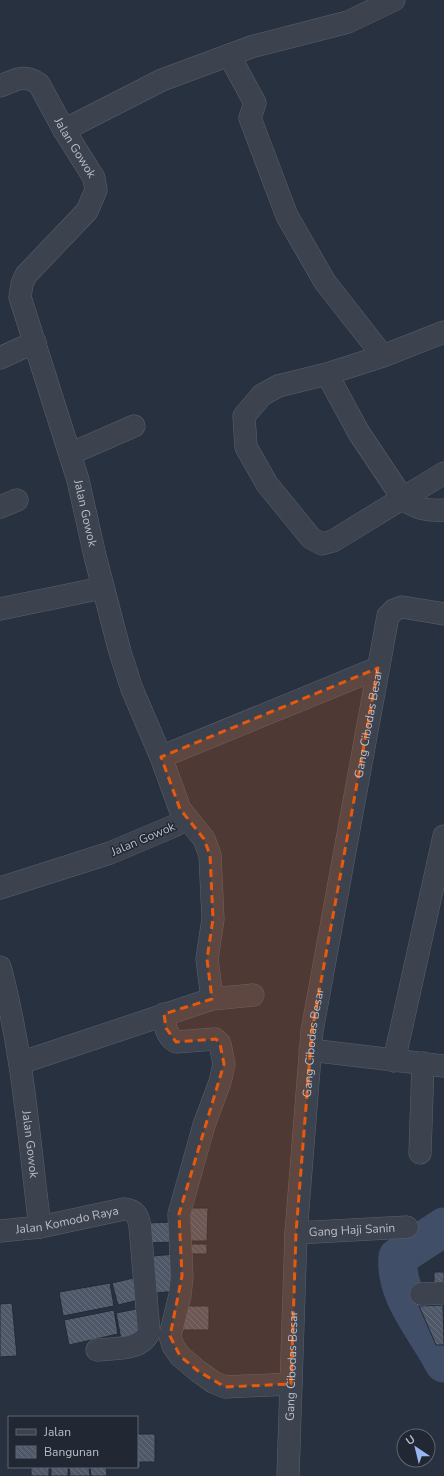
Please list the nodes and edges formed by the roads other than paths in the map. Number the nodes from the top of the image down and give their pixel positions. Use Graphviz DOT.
graph roads {
  1 [pos="394,0"];
  2 [pos="229,55"];
  3 [pos="0,86"];
  4 [pos="64,130"];
  5 [pos="444,332"];
  6 [pos="35,342"];
  7 [pos="383,356"];
  8 [pos="0,358"];
  9 [pos="327,374"];
  10 [pos="134,426"];
  11 [pos="70,454"];
  12 [pos="444,473"];
  13 [pos="403,500"];
  14 [pos="444,510"];
  15 [pos="102,588"];
  16 [pos="0,609"];
  17 [pos="444,614"];
  18 [pos="378,668"];
  19 [pos="161,757"];
  20 [pos="187,818"];
  21 [pos="444,836"];
  22 [pos="0,888"];
  23 [pos="0,968"];
  24 [pos="253,995"];
  25 [pos="212,999"];
  26 [pos="164,1014"];
  27 [pos="310,1050"];
  28 [pos="394,1061"];
  29 [pos="20,1063"];
  30 [pos="434,1064"];
  31 [pos="420,1153"];
  32 [pos="40,1227"];
  33 [pos="408,1227"];
  34 [pos="0,1231"];
  35 [pos="296,1233"];
  36 [pos="444,1293"];
  37 [pos="421,1294"];
  38 [pos="97,1350"];
  39 [pos="291,1384"];
  40 [pos="288,1476"];
  1 -- 2 [label="street"];
  2 -- 4 [label="street"];
  2 -- 7 [label="street"];
  3 -- 4 [label="street, Jalan Gowok"];
  4 -- 6 [label="street, Jalan Gowok"];
  5 -- 7 [label="street"];
  6 -- 8 [label="street"];
  6 -- 11 [label="street, Jalan Gowok"];
  7 -- 9 [label="street"];
  9 -- 13 [label="street"];
  9 -- 13 [label="street"];
  10 -- 11 [label="street"];
  11 -- 15 [label="street, Jalan Gowok"];
  12 -- 13 [label="street"];
  13 -- 14 [label="street"];
  15 -- 16 [label="street"];
  15 -- 19 [label="street, Jalan Gowok"];
  17 -- 18 [label="street, Gang Cibodas Besar"];
  18 -- 19 [label="street"];
  18 -- 27 [label="street, Gang Cibodas Besar"];
  19 -- 20 [label="street, Jalan Gowok"];
  20 -- 22 [label="street, Jalan Gowok"];
  20 -- 25 [label="street"];
  21 -- 28 [label="street"];
  23 -- 29 [label="street, Jalan Gowok"];
  24 -- 25 [label="street"];
  25 -- 26 [label="street"];
  26 -- 29 [label="street"];
  26 -- 39 [label="street"];
  27 -- 28 [label="street"];
  27 -- 35 [label="street, Gang Cibodas Besar"];
  28 -- 30 [label="street"];
  29 -- 32 [label="street, Jalan Gowok"];
  30 -- 31 [label="street"];
  32 -- 34 [label="street, Jalan Komodo Raya"];
  32 -- 38 [label="street, Jalan Komodo Raya"];
  33 -- 35 [label="street, Gang Haji Sanin"];
  35 -- 39 [label="street, Gang Cibodas Besar"];
  36 -- 37 [label="street"];
  39 -- 40 [label="street, Gang Cibodas Besar"];
}
